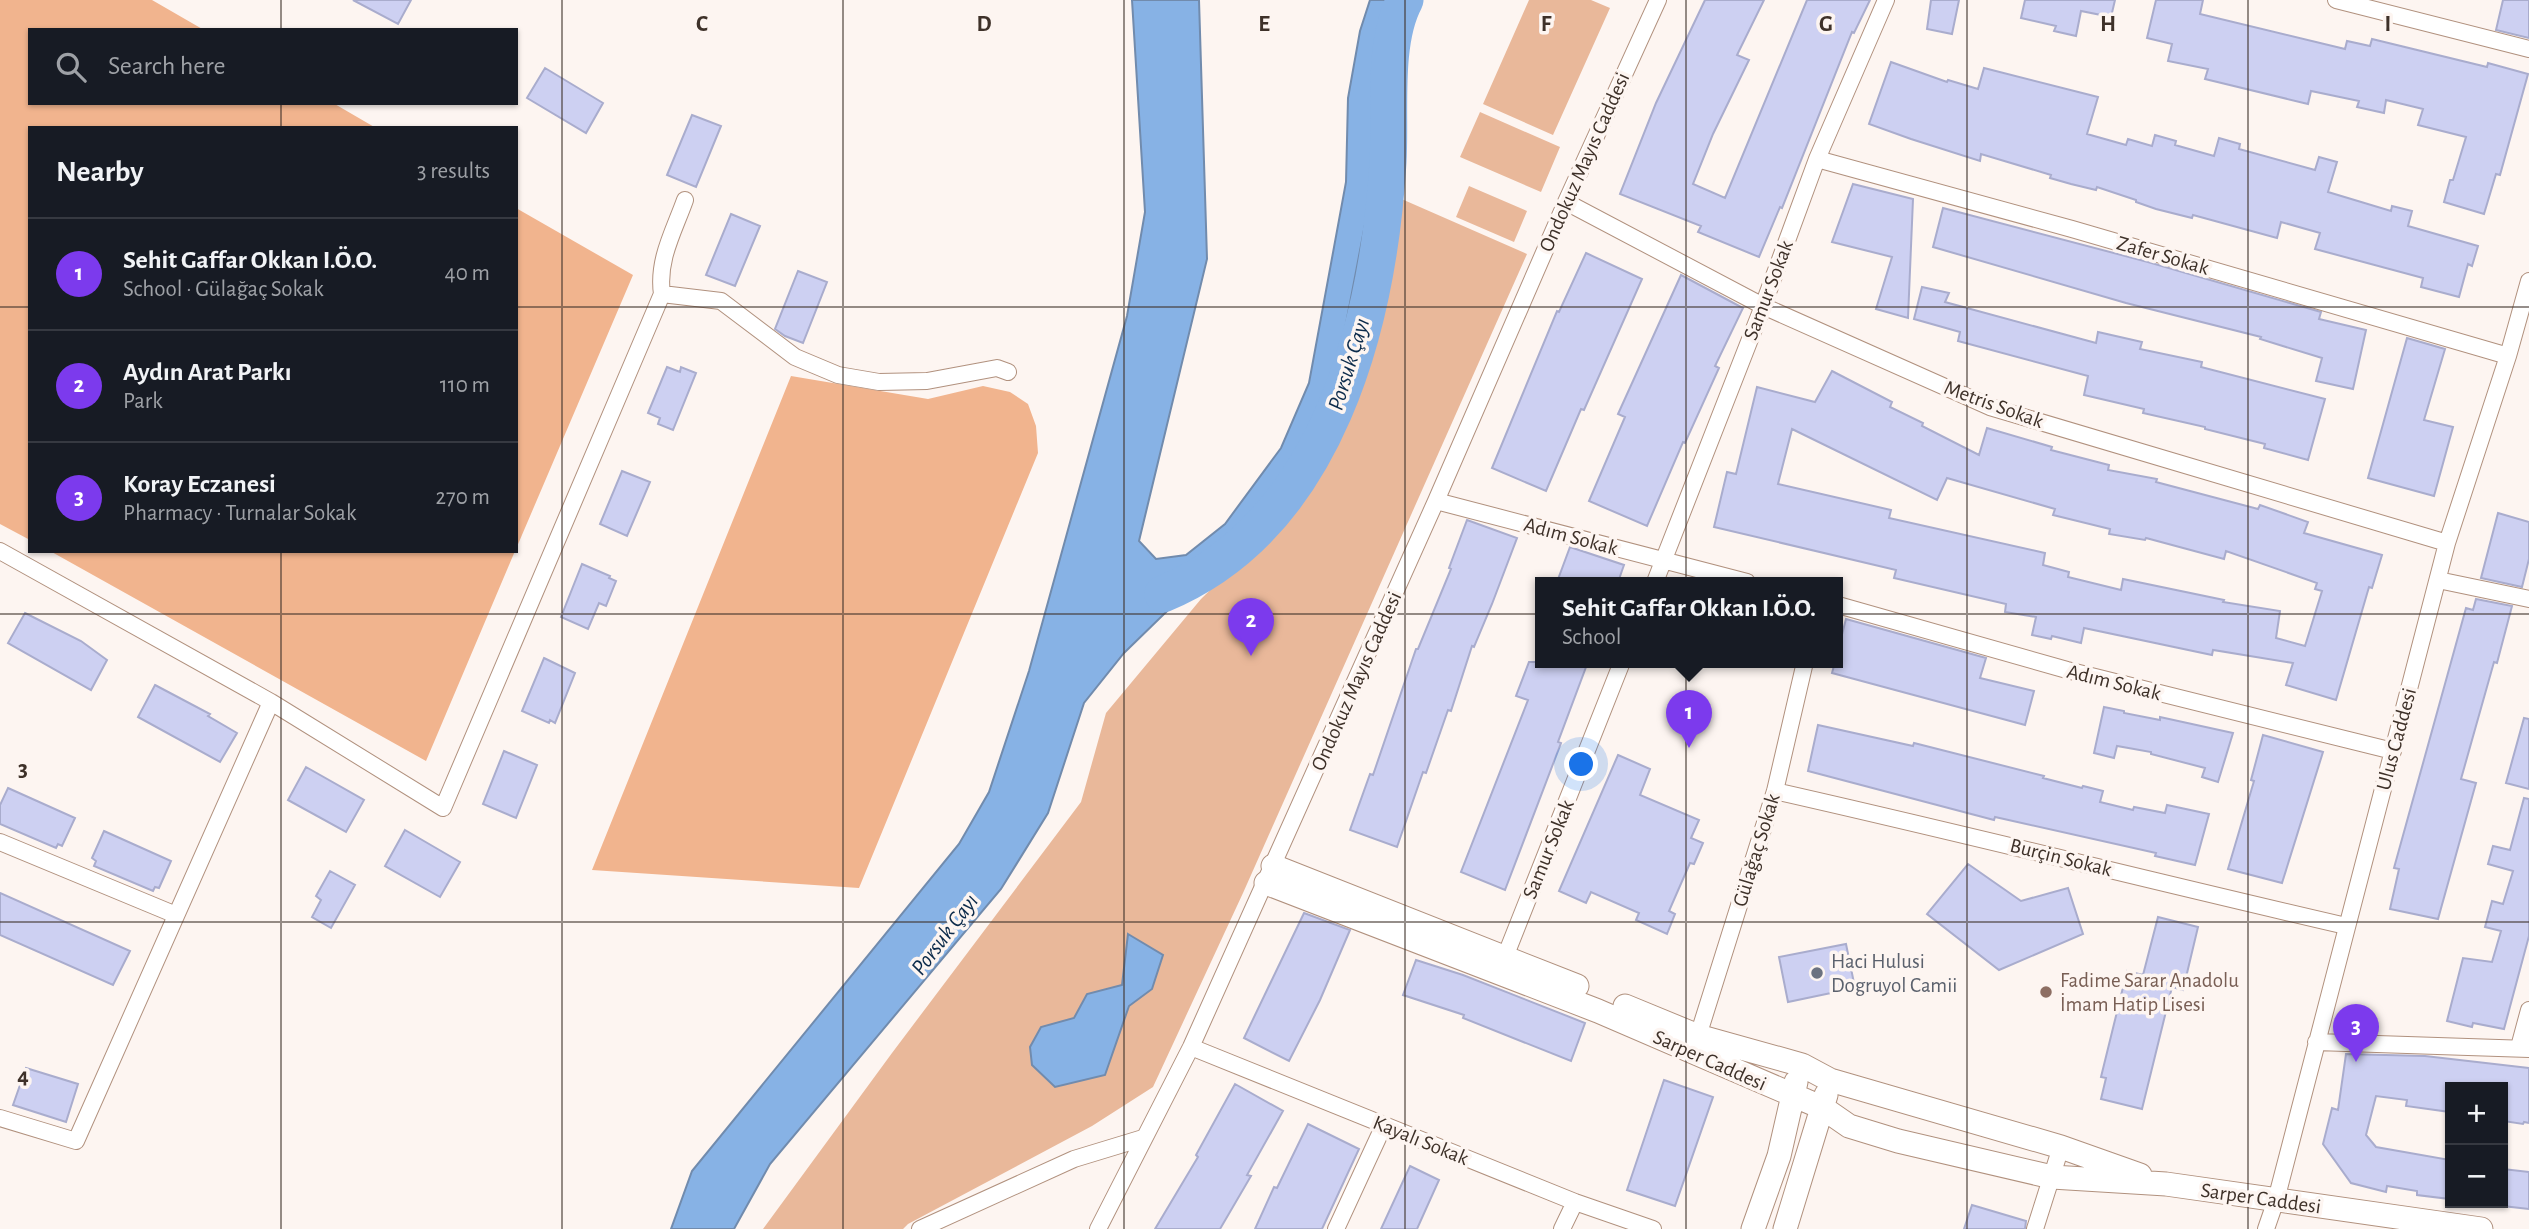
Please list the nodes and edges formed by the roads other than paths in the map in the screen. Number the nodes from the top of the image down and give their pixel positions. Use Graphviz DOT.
graph roads {
  1 [pos="1658,0"];
  2 [pos="1886,0"];
  3 [pos="2336,0"];
  4 [pos="2374,5"];
  5 [pos="2529,48"];
  6 [pos="1817,159"];
  7 [pos="685,200"];
  8 [pos="1566,202"];
  9 [pos="2529,281"];
  10 [pos="662,293"];
  11 [pos="1763,306"];
  12 [pos="2522,328"];
  13 [pos="2508,356"];
  14 [pos="1008,372"];
  15 [pos="1436,501"];
  16 [pos="2447,543"];
  17 [pos="0,551"];
  18 [pos="1663,561"];
  19 [pos="1656,577"];
  20 [pos="1727,577"];
  21 [pos="2438,580"];
  22 [pos="2529,599"];
  23 [pos="1843,606"];
  24 [pos="1620,668"];
  25 [pos="1804,668"];
  26 [pos="271,702"];
  27 [pos="2393,751"];
  28 [pos="1775,790"];
  29 [pos="0,842"];
  30 [pos="1270,874"];
  31 [pos="176,915"];
  32 [pos="2346,926"];
  33 [pos="1505,957"];
  34 [pos="2529,1010"];
  35 [pos="1698,1036"];
  36 [pos="2316,1042"];
  37 [pos="1191,1047"];
  38 [pos="2524,1048"];
  39 [pos="1802,1065"];
  40 [pos="1830,1080"];
  41 [pos="1792,1096"];
  42 [pos="1823,1108"];
  43 [pos="0,1118"];
  44 [pos="1384,1125"];
  45 [pos="1143,1138"];
  46 [pos="2061,1147"];
  47 [pos="2052,1177"];
  48 [pos="2166,1184"];
  49 [pos="2276,1200"];
  50 [pos="1575,1202"];
  51 [pos="920,1229"];
  52 [pos="1098,1229"];
  53 [pos="1336,1229"];
  54 [pos="1562,1229"];
  55 [pos="1653,1229"];
  56 [pos="1753,1229"];
  57 [pos="1784,1229"];
  58 [pos="2035,1229"];
  59 [pos="2266,1229"];
  60 [pos="2481,1229"];
  1 -- 8 [label="street, Ondokuz Mayıs Caddesi"];
  2 -- 6 [label="street, Samur Sokak"];
  3 -- 4 [label="street"];
  4 -- 5 [label="street"];
  6 -- 11 [label="street, Samur Sokak"];
  6 -- 13 [label="street, Zafer Sokak"];
  7 -- 10 [label="street"];
  8 -- 11 [label="street, Metris Sokak"];
  8 -- 15 [label="street, Ondokuz Mayıs Caddesi"];
  9 -- 12 [label="street, Ulus Caddesi"];
  10 -- 14 [label="street"];
  10 -- 26 [label="street"];
  11 -- 16 [label="street, Metris Sokak"];
  11 -- 18 [label="street, Samur Sokak"];
  12 -- 13 [label="street, Ulus Caddesi"];
  13 -- 16 [label="street, Ulus Caddesi"];
  15 -- 18 [label="street, Adım Sokak"];
  15 -- 30 [label="street, Ondokuz Mayıs Caddesi"];
  16 -- 21 [label="street, Ulus Caddesi"];
  17 -- 26 [label="street"];
  18 -- 19 [label="street, Samur Sokak"];
  18 -- 20 [label="street, Adım Sokak"];
  21 -- 22 [label="street"];
  21 -- 27 [label="street, Ulus Caddesi"];
  23 -- 27 [label="street, Adım Sokak"];
  24 -- 33 [label="street, Samur Sokak"];
  25 -- 28 [label="street, Gülağaç Sokak"];
  26 -- 31 [label="street"];
  27 -- 32 [label="street, Ulus Caddesi"];
  28 -- 32 [label="street, Burçin Sokak"];
  28 -- 35 [label="street, Gülağaç Sokak"];
  29 -- 31 [label="street"];
  30 -- 33 [label="main road, Sarper Caddesi"];
  30 -- 37 [label="street, Ondokuz Mayıs Caddesi"];
  30 -- 41 [label="main road, Sarper Caddesi"];
  31 -- 43 [label="street"];
  32 -- 36 [label="street, Ulus Caddesi"];
  33 -- 35 [label="main road, Sarper Caddesi"];
  34 -- 38 [label="street"];
  35 -- 39 [label="main road, Sarper Caddesi"];
  36 -- 38 [label="street"];
  36 -- 49 [label="street, Ulus Caddesi"];
  37 -- 44 [label="street, Kayalı Sokak"];
  37 -- 45 [label="street, Ondokuz Mayıs Caddesi"];
  39 -- 40 [label="main road, Sarper Caddesi"];
  39 -- 41 [label="main road"];
  40 -- 42 [label="main road"];
  40 -- 46 [label="main road, Sarper Caddesi"];
  41 -- 42 [label="main road, Sarper Caddesi"];
  41 -- 56 [label="main road"];
  42 -- 47 [label="main road, Sarper Caddesi"];
  42 -- 57 [label="main road"];
  44 -- 50 [label="street, Kayalı Sokak"];
  44 -- 53 [label="street"];
  45 -- 51 [label="street"];
  45 -- 52 [label="street, Ondokuz Mayıs Caddesi"];
  46 -- 47 [label="street"];
  46 -- 48 [label="main road, Sarper Caddesi"];
  47 -- 48 [label="main road, Sarper Caddesi"];
  47 -- 58 [label="street"];
  48 -- 49 [label="main road, Sarper Caddesi"];
  49 -- 59 [label="street, Ulus Caddesi"];
  49 -- 60 [label="main road, Sarper Caddesi"];
  50 -- 54 [label="street"];
  50 -- 55 [label="street, Kayalı Sokak"];
}
